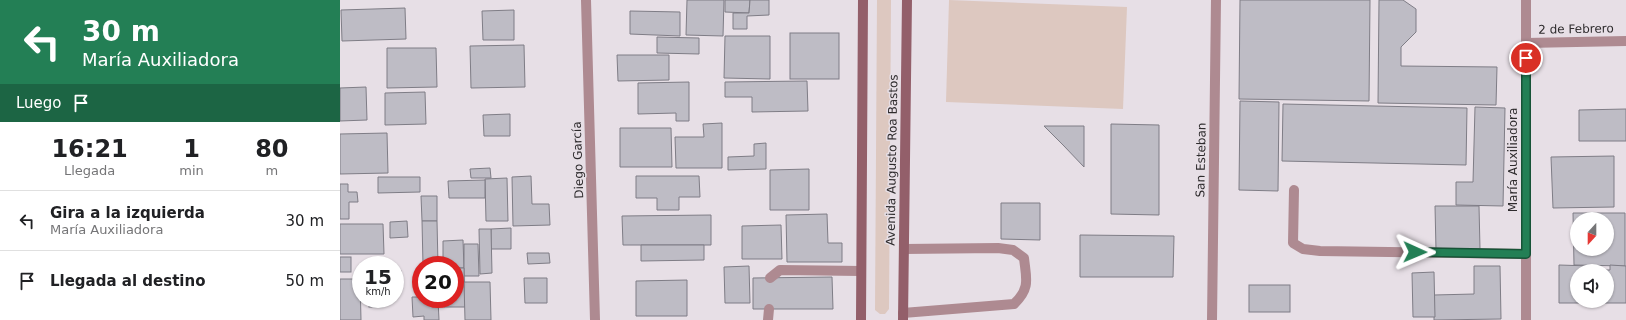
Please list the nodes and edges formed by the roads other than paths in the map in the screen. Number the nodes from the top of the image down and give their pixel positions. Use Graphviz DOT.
graph roads {
  1 [pos="586,0"];
  2 [pos="862,0"];
  3 [pos="907,0"];
  4 [pos="1216,0"];
  5 [pos="1526,0"];
  6 [pos="1626,41"];
  7 [pos="1526,43"];
  8 [pos="1294,190"];
  9 [pos="904,249"];
  10 [pos="1526,254"];
  11 [pos="861,271"];
  12 [pos="770,278"];
  13 [pos="769,309"];
  14 [pos="903,317"];
  15 [pos="595,320"];
  16 [pos="768,320"];
  17 [pos="860,320"];
  18 [pos="1212,320"];
  19 [pos="1526,320"];
  1 -- 15 [label="street, Diego García"];
  2 -- 11 [label="main road"];
  3 -- 9 [label="main road, Avenida Augusto Roa Bastos"];
  4 -- 18 [label="street, San Esteban"];
  5 -- 7 [label="street, María Auxiliadora"];
  6 -- 7 [label="street, 2 de Febrero"];
  7 -- 10 [label="street, María Auxiliadora"];
  8 -- 10 [label="street"];
  9 -- 14 [label="main road, Avenida Augusto Roa Bastos"];
  9 -- 14 [label="street"];
  10 -- 19 [label="street, María Auxiliadora"];
  11 -- 12 [label="street"];
  11 -- 17 [label="main road"];
  13 -- 16 [label="street"];
}
